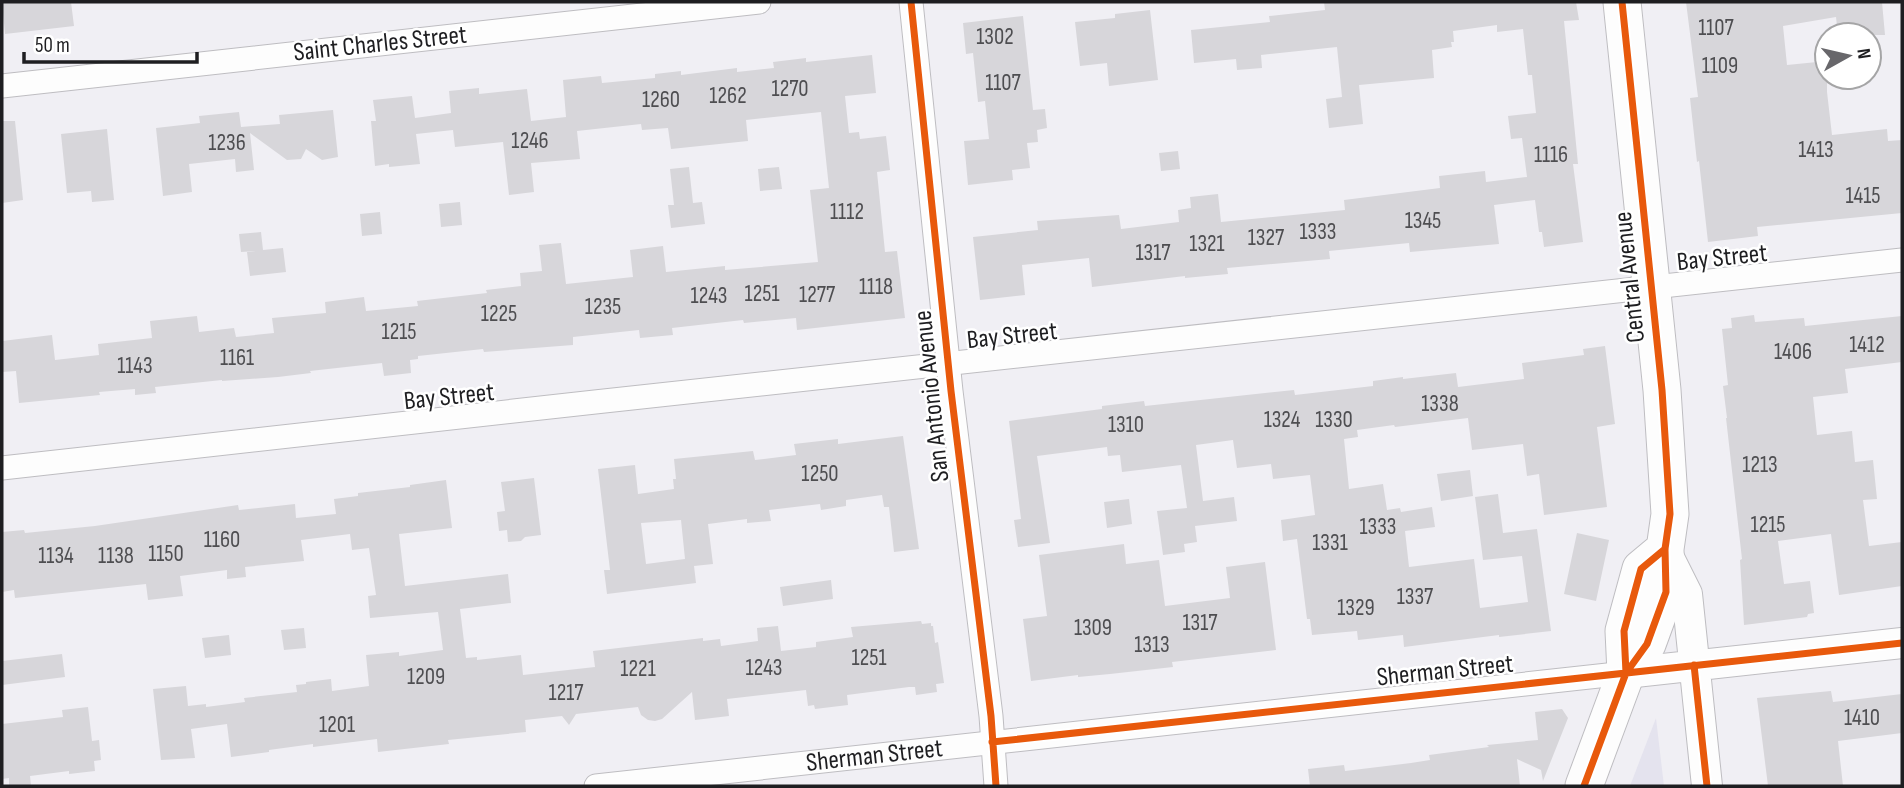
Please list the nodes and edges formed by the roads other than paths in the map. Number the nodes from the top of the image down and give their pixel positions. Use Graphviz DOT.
graph roads {
  1 [pos="759,2"];
  2 [pos="911,2"];
  3 [pos="1622,2"];
  4 [pos="2,86"];
  5 [pos="1902,260"];
  6 [pos="1652,287"];
  7 [pos="948,364"];
  8 [pos="2,468"];
  9 [pos="1665,549"];
  10 [pos="1902,643"];
  11 [pos="1694,665"];
  12 [pos="1626,673"];
  13 [pos="992,742"];
  14 [pos="596,786"];
  15 [pos="996,786"];
  16 [pos="1584,786"];
  17 [pos="1707,786"];
  1 -- 4 [label="street, Saint Charles Street"];
  2 -- 7 [label="street, San Antonio Avenue"];
  3 -- 6 [label="main road, Central Avenue"];
  5 -- 6 [label="street, Bay Street"];
  6 -- 7 [label="street, Bay Street"];
  6 -- 9 [label="main road, Central Avenue"];
  7 -- 8 [label="street, Bay Street"];
  7 -- 13 [label="street, San Antonio Avenue"];
  9 -- 11 [label="street"];
  9 -- 12 [label="main road"];
  10 -- 11 [label="street, Sherman Street"];
  11 -- 12 [label="street, Sherman Street"];
  11 -- 17 [label="street"];
  12 -- 13 [label="street, Sherman Street"];
  12 -- 16 [label="main road"];
  13 -- 14 [label="street, Sherman Street"];
  13 -- 15 [label="street, San Antonio Avenue"];
}
